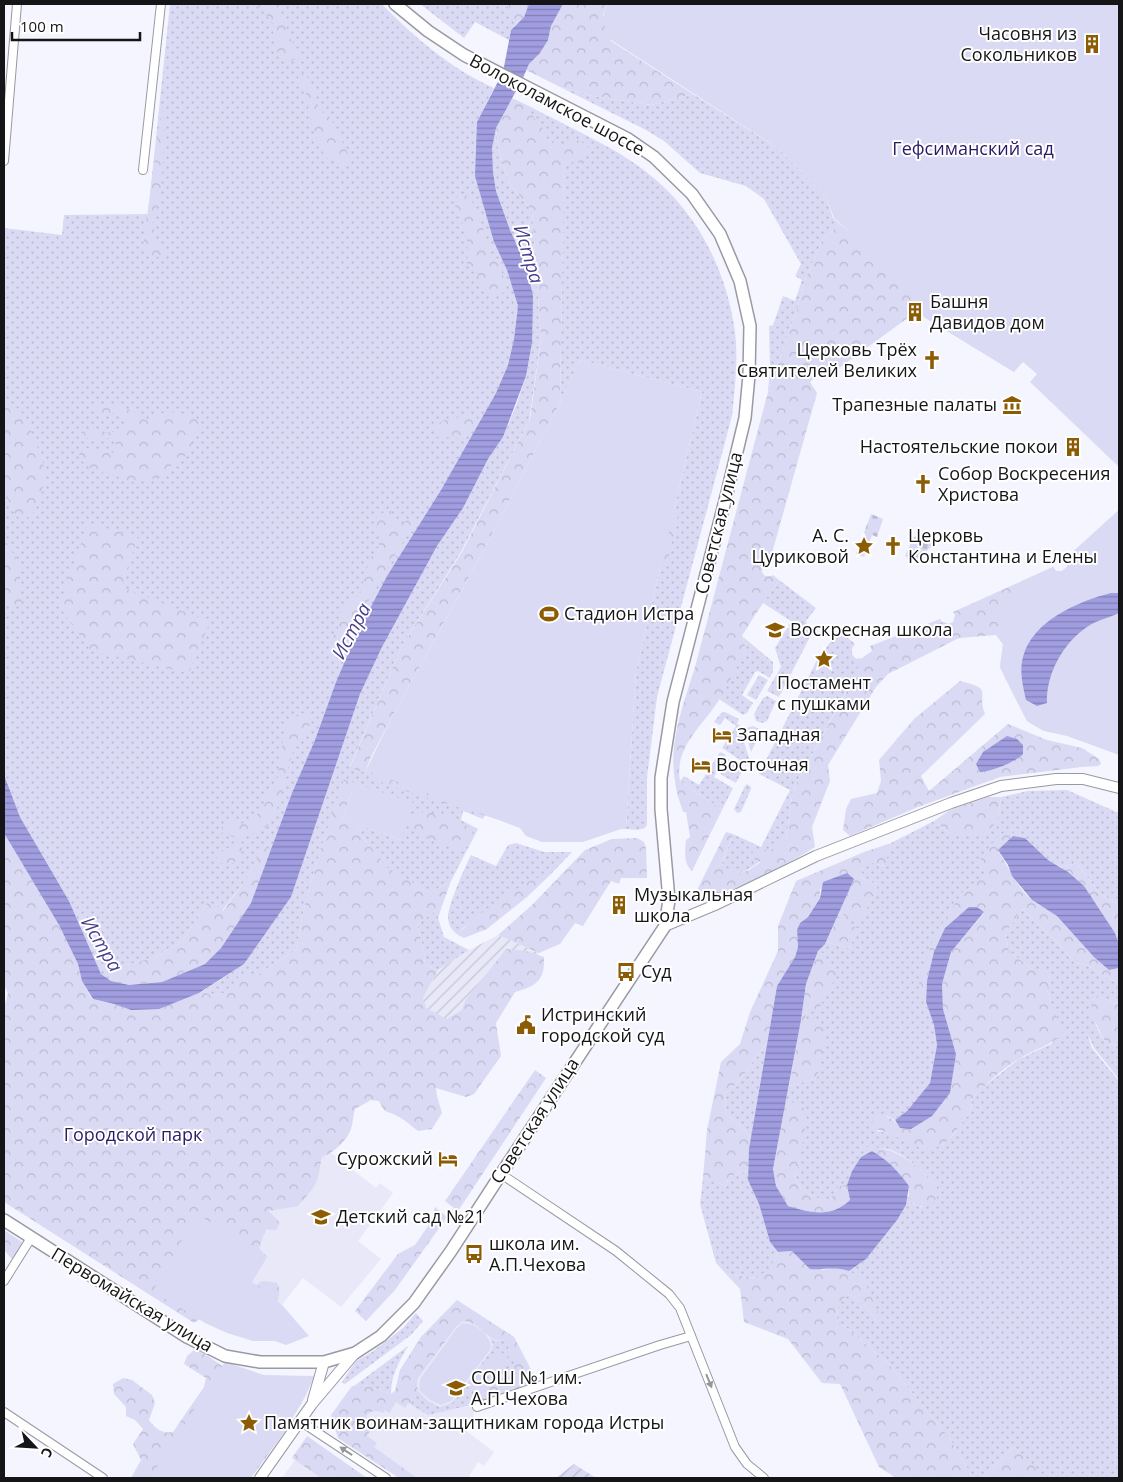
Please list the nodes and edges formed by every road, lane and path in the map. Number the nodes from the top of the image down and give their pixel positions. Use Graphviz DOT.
graph roads {
  1 [pos="17,4"];
  2 [pos="161,4"];
  3 [pos="395,4"];
  4 [pos="4,161"];
  5 [pos="143,170"];
  6 [pos="745,418"];
  7 [pos="1119,788"];
  8 [pos="665,926"];
  9 [pos="500,1174"];
  10 [pos="4,1220"];
  11 [pos="31,1238"];
  12 [pos="4,1281"];
  13 [pos="691,1336"];
  14 [pos="355,1353"];
  15 [pos="324,1362"];
  16 [pos="312,1404"];
  17 [pos="477,1407"];
  18 [pos="4,1412"];
  19 [pos="300,1421"];
  20 [pos="103,1478"];
  21 [pos="260,1478"];
  22 [pos="386,1478"];
  23 [pos="764,1478"];
  1 -- 4 [label="street"];
  2 -- 5 [label="street"];
  3 -- 6 [label="main road, Волоколамское шоссе"];
  6 -- 8 [label="main road, Советская улица"];
  7 -- 8 [label="main road"];
  8 -- 9 [label="main road, Советская улица"];
  9 -- 13 [label="street"];
  9 -- 14 [label="main road, Советская улица"];
  10 -- 11 [label="main road, Первомайская улица"];
  11 -- 12 [label="street"];
  11 -- 15 [label="main road, Первомайская улица"];
  13 -- 17 [label="street"];
  13 -- 23 [label="street, one-way"];
  14 -- 15 [label="main road, Первомайская улица"];
  14 -- 16 [label="main road, Советская улица"];
  15 -- 16 [label="main road, Советская улица"];
  16 -- 19 [label="main road, Советская улица"];
  18 -- 20 [label="street"];
  19 -- 21 [label="main road, Советская улица"];
  22 -- 19 [label="street, one-way"];
}
